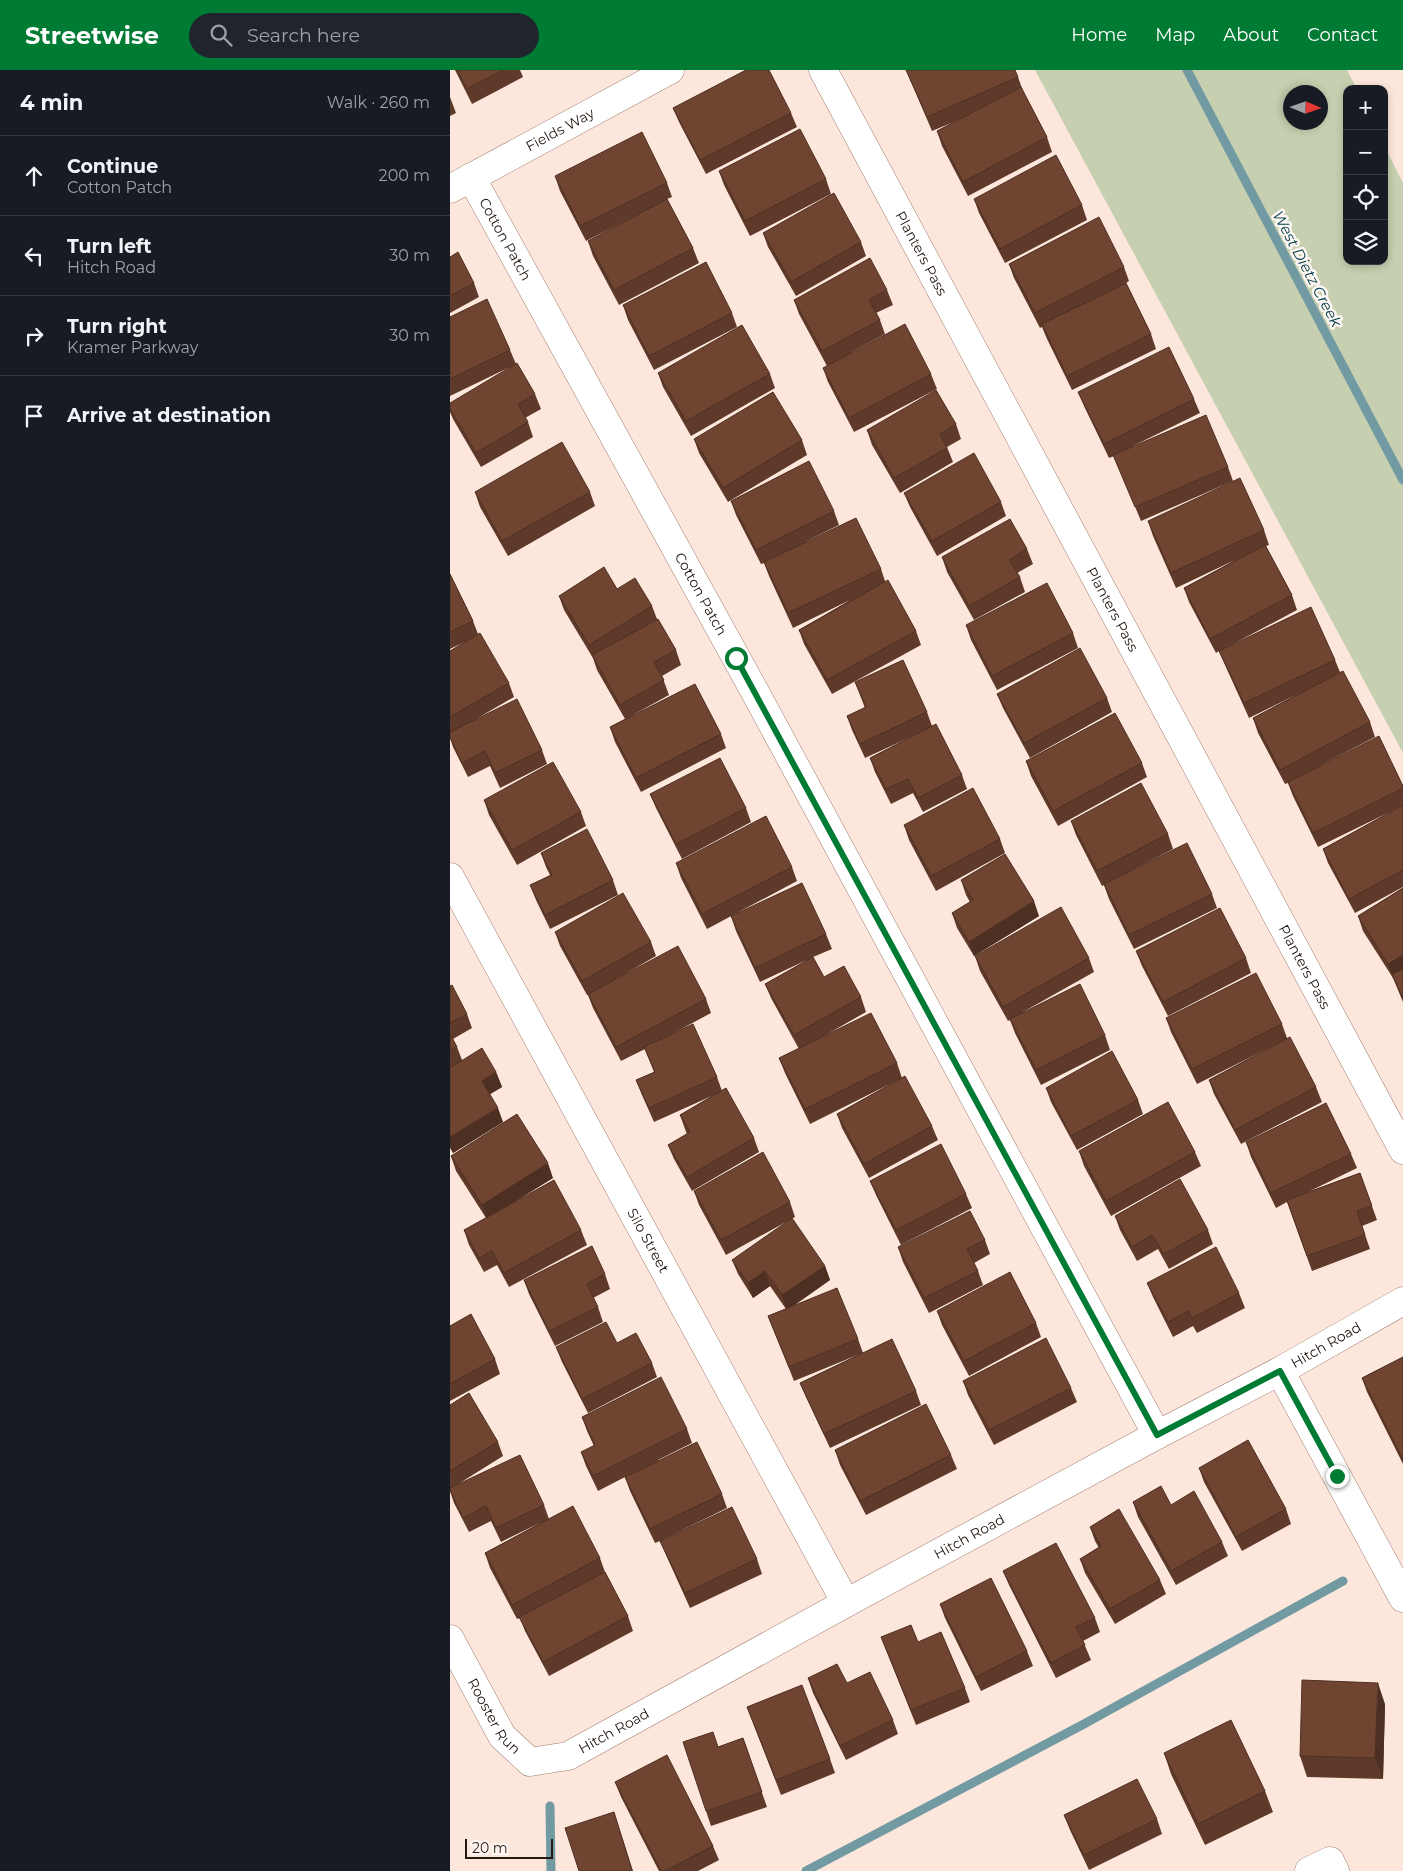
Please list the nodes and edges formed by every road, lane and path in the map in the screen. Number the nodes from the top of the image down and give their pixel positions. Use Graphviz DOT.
graph roads {
  1 [pos="670,70"];
  2 [pos="823,70"];
  3 [pos="461,183"];
  4 [pos="450,876"];
  5 [pos="1403,1150"];
  6 [pos="1403,1300"];
  7 [pos="1280,1371"];
  8 [pos="1157,1435"];
  9 [pos="1403,1598"];
  10 [pos="846,1603"];
  11 [pos="450,1639"];
  12 [pos="530,1762"];
  13 [pos="1310,1871"];
  14 [pos="1335,1871"];
  1 -- 3 [label="street, Fields Way"];
  2 -- 5 [label="street, Planters Pass"];
  3 -- 8 [label="street, Cotton Patch"];
  4 -- 10 [label="street, Silo Street"];
  6 -- 7 [label="street, Hitch Road"];
  7 -- 8 [label="street, Hitch Road"];
  7 -- 9 [label="street"];
  8 -- 10 [label="street, Hitch Road"];
  10 -- 12 [label="street, Hitch Road"];
  11 -- 12 [label="street, Rooster Run"];
  13 -- 14 [label="street"];
}
